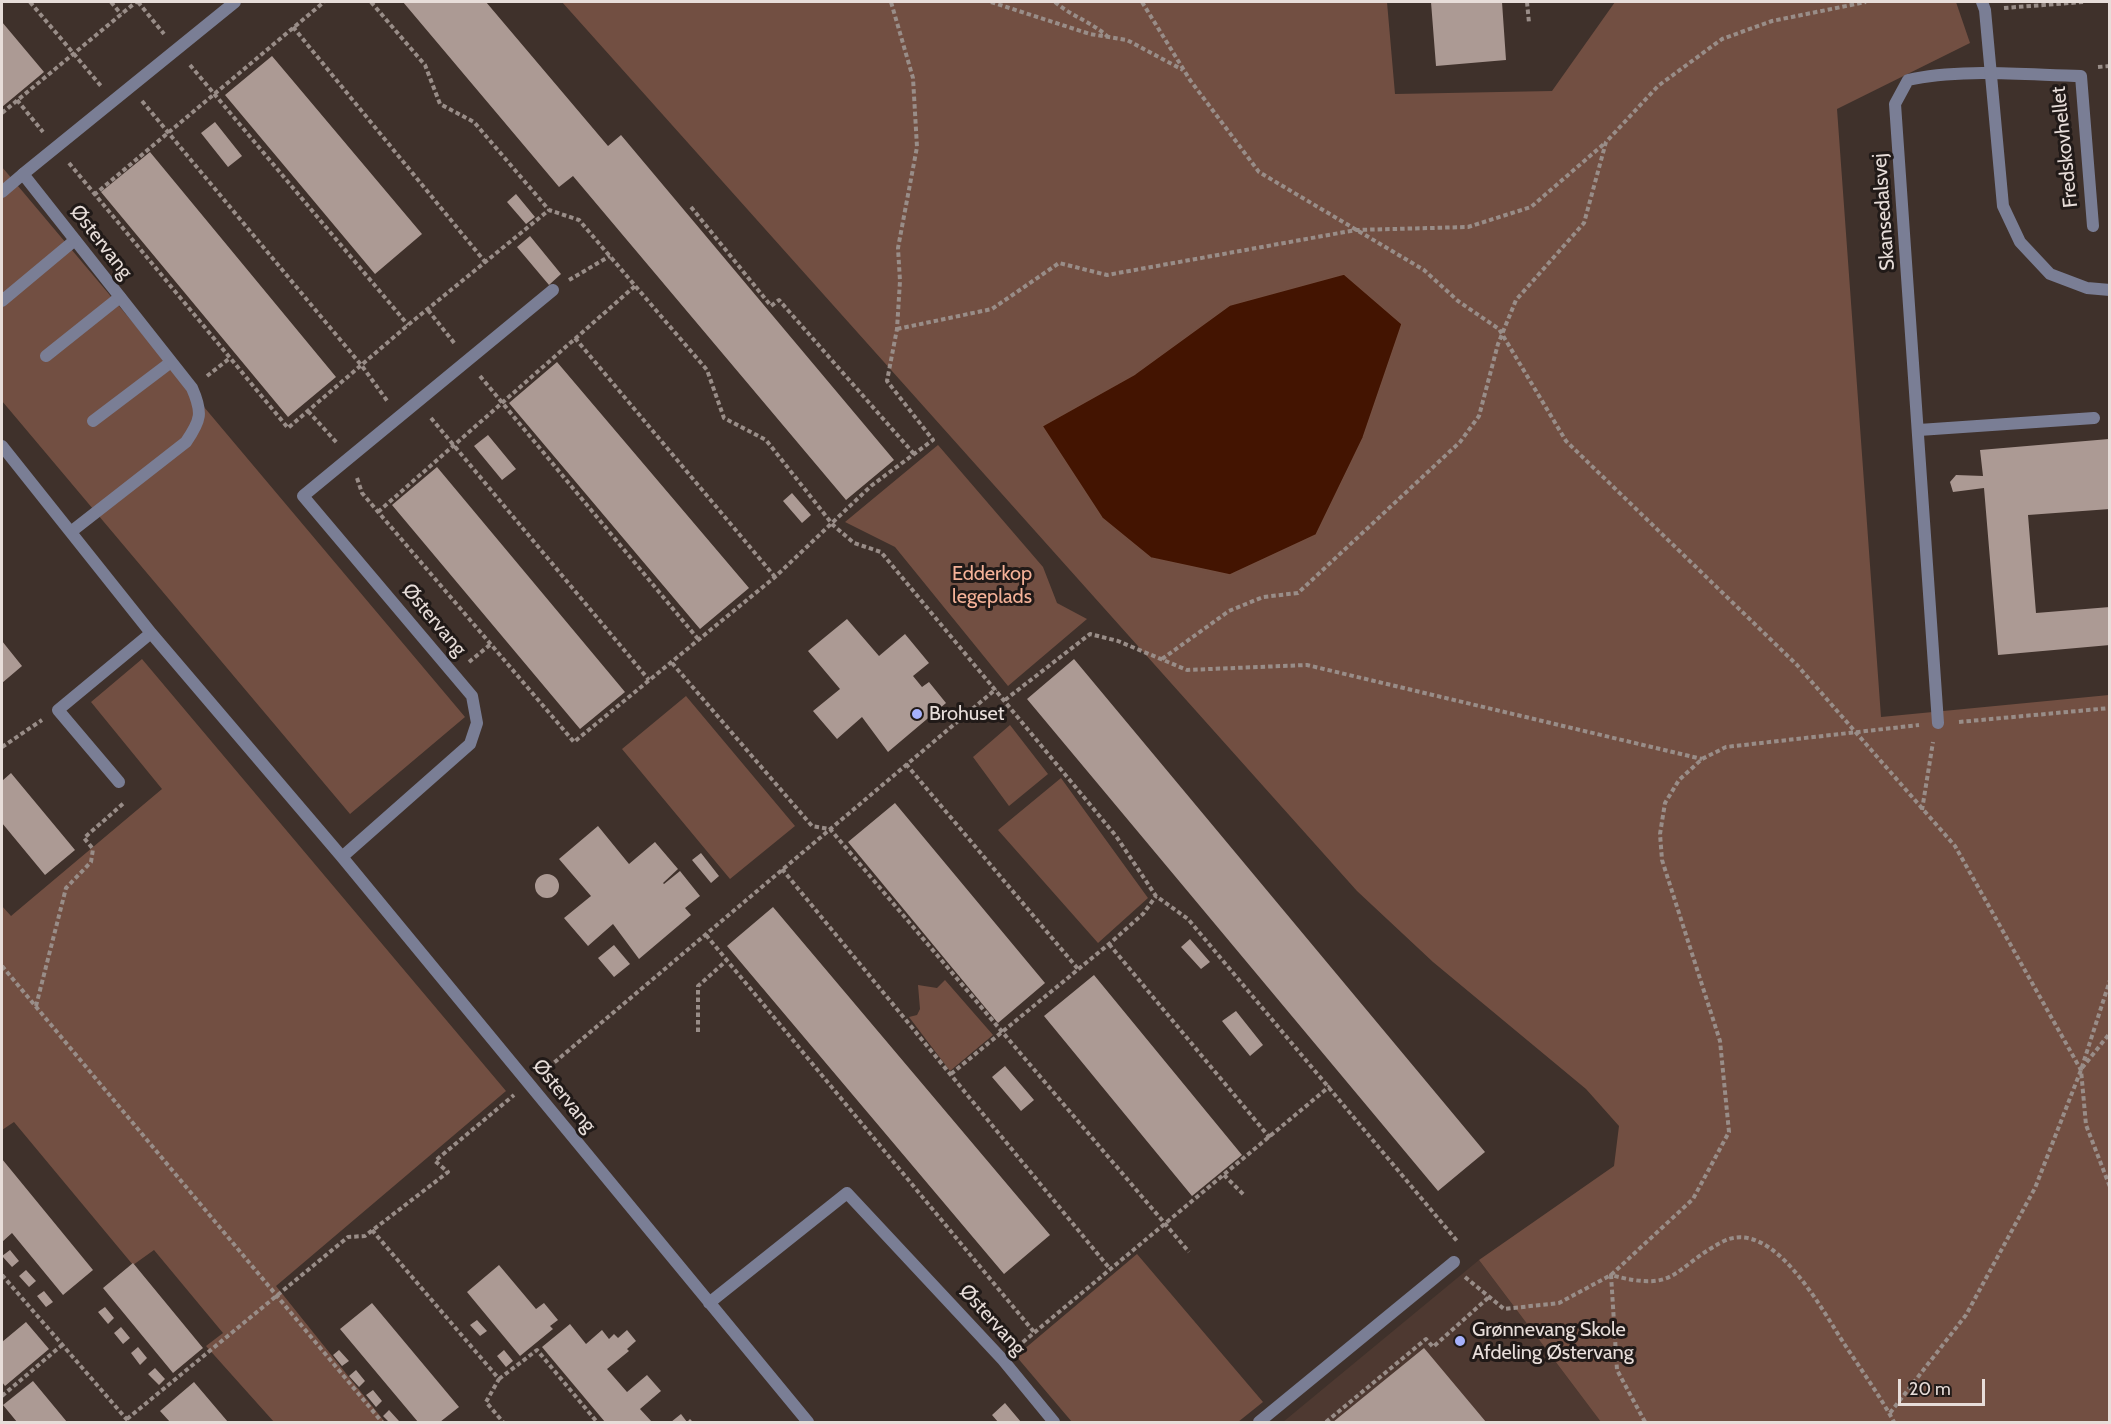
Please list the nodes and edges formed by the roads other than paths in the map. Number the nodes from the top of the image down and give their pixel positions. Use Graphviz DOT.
graph roads {
  1 [pos="235,2"];
  2 [pos="1983,6"];
  3 [pos="1993,74"];
  4 [pos="23,174"];
  5 [pos="2,192"];
  6 [pos="2093,226"];
  7 [pos="75,240"];
  8 [pos="553,290"];
  9 [pos="2109,290"];
  10 [pos="120,297"];
  11 [pos="2,301"];
  12 [pos="46,356"];
  13 [pos="171,362"];
  14 [pos="2094,418"];
  15 [pos="93,421"];
  16 [pos="1919,430"];
  17 [pos="2,446"];
  18 [pos="72,531"];
  19 [pos="151,633"];
  20 [pos="1938,723"];
  21 [pos="119,782"];
  22 [pos="342,857"];
  23 [pos="1454,1262"];
  24 [pos="709,1303"];
  25 [pos="808,1422"];
  26 [pos="1054,1422"];
  27 [pos="1259,1422"];
  1 -- 4 [label="street"];
  2 -- 3 [label="street"];
  3 -- 6 [label="street, Fredskovhellet"];
  3 -- 9 [label="street"];
  3 -- 16 [label="street, Skansedalsvej"];
  4 -- 5 [label="street"];
  4 -- 7 [label="street, Østervang"];
  7 -- 10 [label="street, Østervang"];
  7 -- 11 [label="street"];
  8 -- 22 [label="street, Østervang"];
  10 -- 12 [label="street"];
  10 -- 13 [label="street, Østervang"];
  13 -- 15 [label="street"];
  13 -- 18 [label="street, Østervang"];
  14 -- 16 [label="street"];
  16 -- 20 [label="street, Skansedalsvej"];
  17 -- 18 [label="street, Østervang"];
  18 -- 19 [label="street, Østervang"];
  19 -- 21 [label="street"];
  19 -- 22 [label="street, Østervang"];
  22 -- 24 [label="street, Østervang"];
  23 -- 27 [label="street"];
  24 -- 25 [label="street, Østervang"];
  24 -- 26 [label="street, Østervang"];
}
